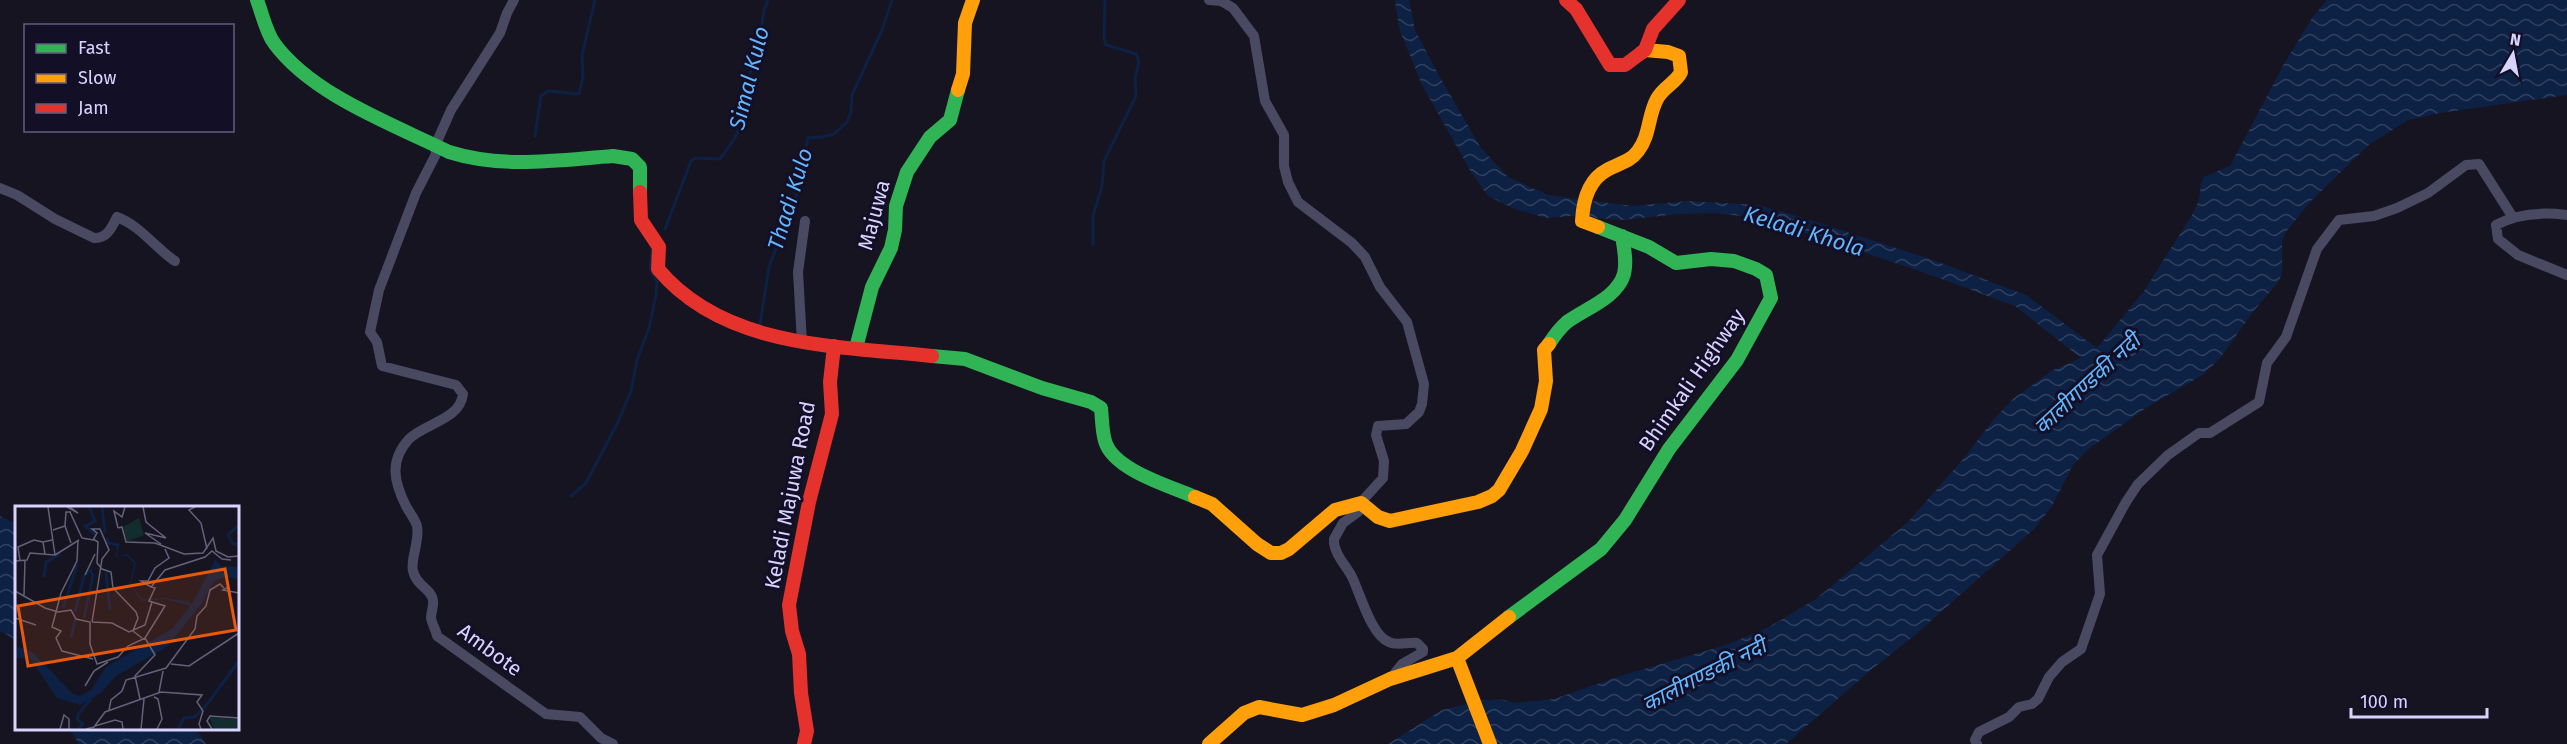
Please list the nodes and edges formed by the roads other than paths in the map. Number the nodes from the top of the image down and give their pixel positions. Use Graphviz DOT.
graph roads {
  1 [pos="257,0"];
  2 [pos="514,0"];
  3 [pos="973,0"];
  4 [pos="1209,0"];
  5 [pos="1566,0"];
  6 [pos="1679,0"];
  7 [pos="1645,50"];
  8 [pos="435,146"];
  9 [pos="0,188"];
  10 [pos="2567,215"];
  11 [pos="2512,216"];
  12 [pos="805,221"];
  13 [pos="1622,236"];
  14 [pos="175,261"];
  15 [pos="2567,275"];
  16 [pos="802,343"];
  17 [pos="834,346"];
  18 [pos="856,348"];
  19 [pos="1361,503"];
  20 [pos="1457,658"];
  21 [pos="1390,679"];
  22 [pos="613,744"];
  23 [pos="804,744"];
  24 [pos="1209,744"];
  25 [pos="1490,744"];
  26 [pos="1977,744"];
  1 -- 8 [label="street"];
  2 -- 8 [label="street"];
  3 -- 18 [label="street, Majuwa"];
  4 -- 19 [label="street"];
  5 -- 7 [label="street"];
  6 -- 7 [label="street"];
  7 -- 13 [label="street, Bhimkali Highway"];
  8 -- 16 [label="street"];
  8 -- 22 [label="street, Ambote"];
  9 -- 14 [label="street"];
  10 -- 11 [label="street"];
  11 -- 15 [label="street"];
  11 -- 26 [label="street"];
  12 -- 16 [label="street"];
  13 -- 19 [label="street"];
  13 -- 20 [label="street, Bhimkali Highway"];
  16 -- 17 [label="street"];
  17 -- 18 [label="street"];
  17 -- 23 [label="street, Keladi Majuwa Road"];
  18 -- 19 [label="street"];
  19 -- 21 [label="street"];
  20 -- 21 [label="street"];
  20 -- 25 [label="street"];
  21 -- 24 [label="street"];
}
